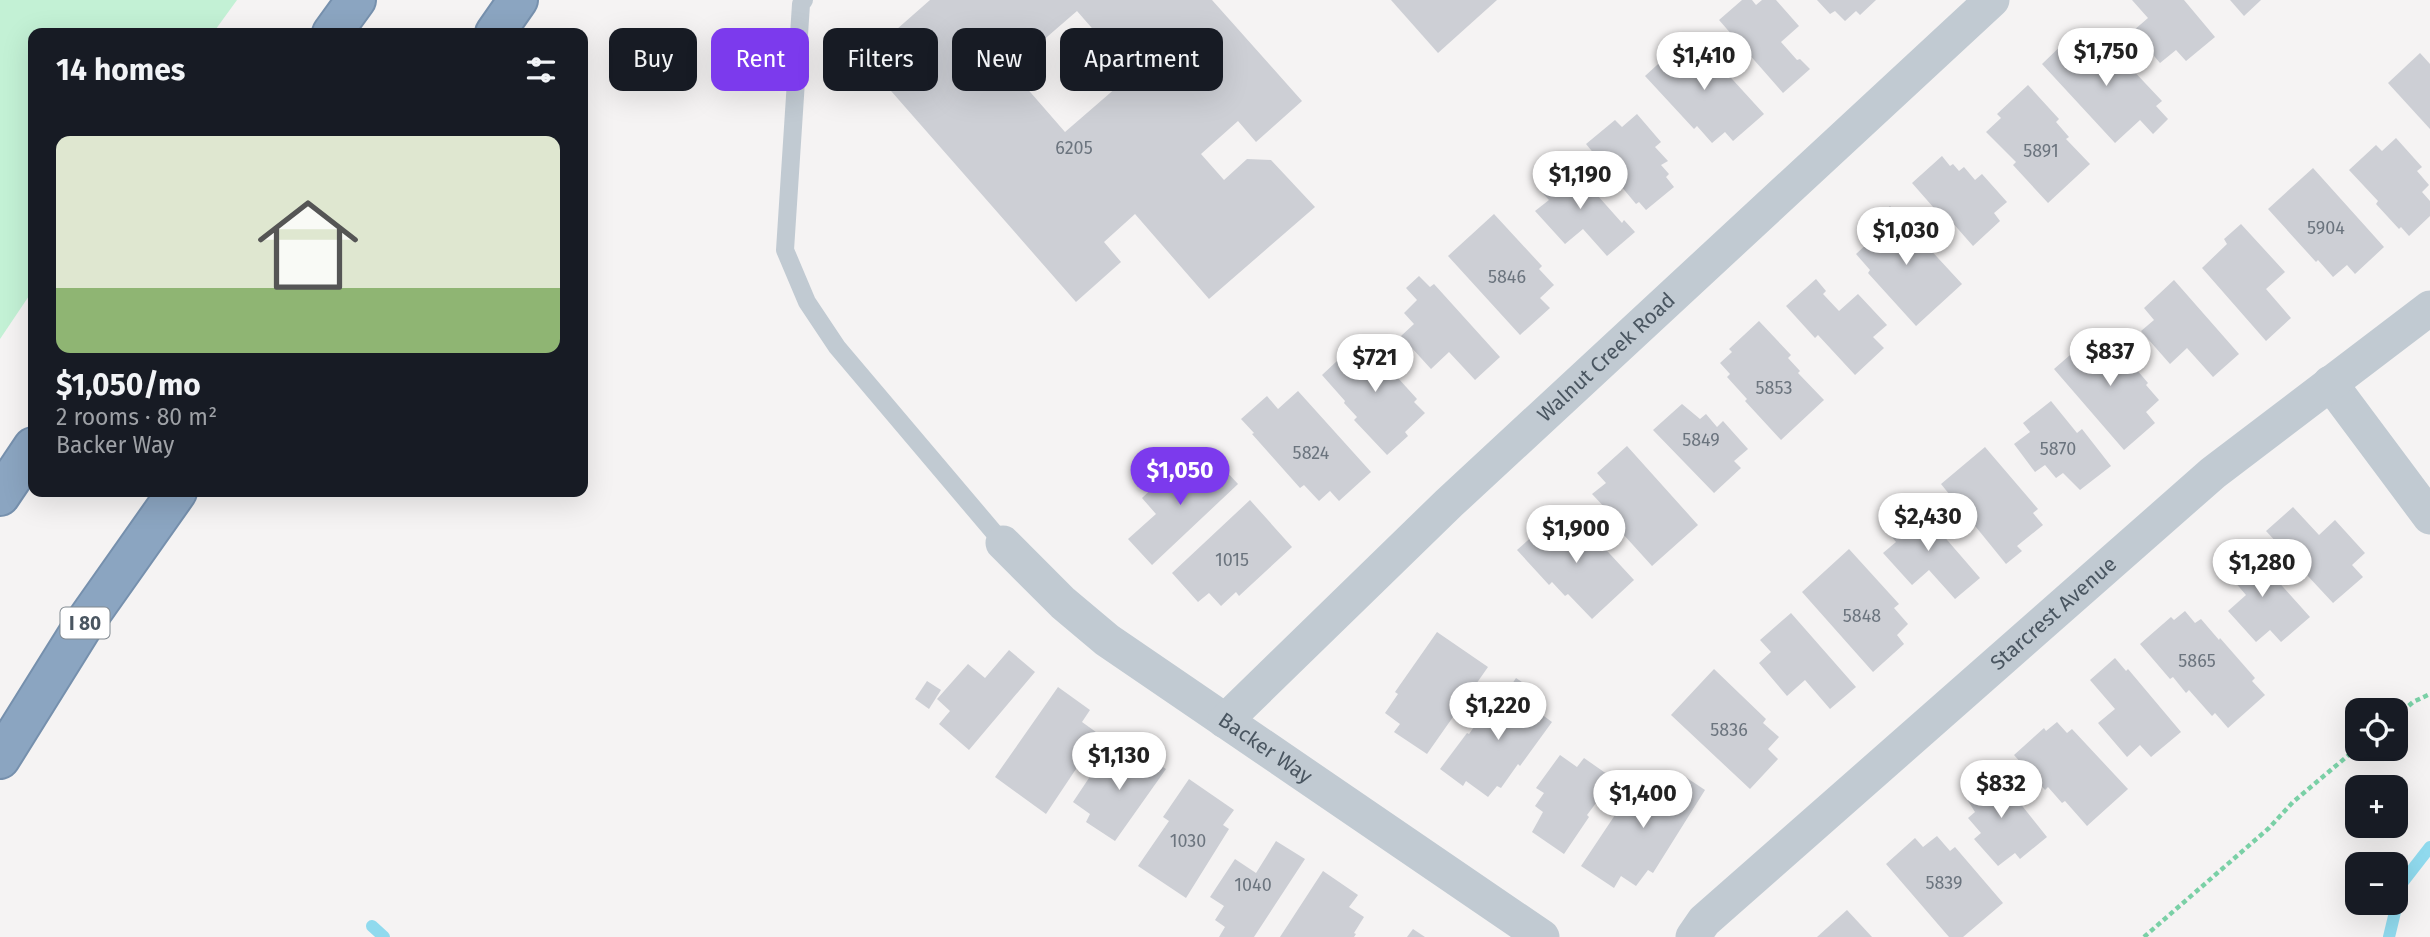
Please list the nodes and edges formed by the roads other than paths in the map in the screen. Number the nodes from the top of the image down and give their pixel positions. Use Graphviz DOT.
graph roads {
  1 [pos="356,0"];
  2 [pos="518,0"];
  3 [pos="804,0"];
  4 [pos="1992,0"];
  5 [pos="336,28"];
  6 [pos="498,28"];
  7 [pos="2430,308"];
  8 [pos="2329,383"];
  9 [pos="28,454"];
  10 [pos="0,496"];
  11 [pos="173,497"];
  12 [pos="2430,517"];
  13 [pos="1003,543"];
  14 [pos="1225,721"];
  15 [pos="0,759"];
  16 [pos="1542,937"];
  17 [pos="1693,937"];
  1 -- 5 [label="highway"];
  2 -- 6 [label="highway"];
  3 -- 13 [label="lane"];
  4 -- 14 [label="street, Walnut Creek Road"];
  7 -- 8 [label="street, Starcrest Avenue"];
  8 -- 12 [label="street"];
  8 -- 17 [label="street, Starcrest Avenue"];
  9 -- 10 [label="highway"];
  11 -- 15 [label="highway, I 80"];
  13 -- 14 [label="street, Backer Way"];
  14 -- 16 [label="street, Backer Way"];
}
